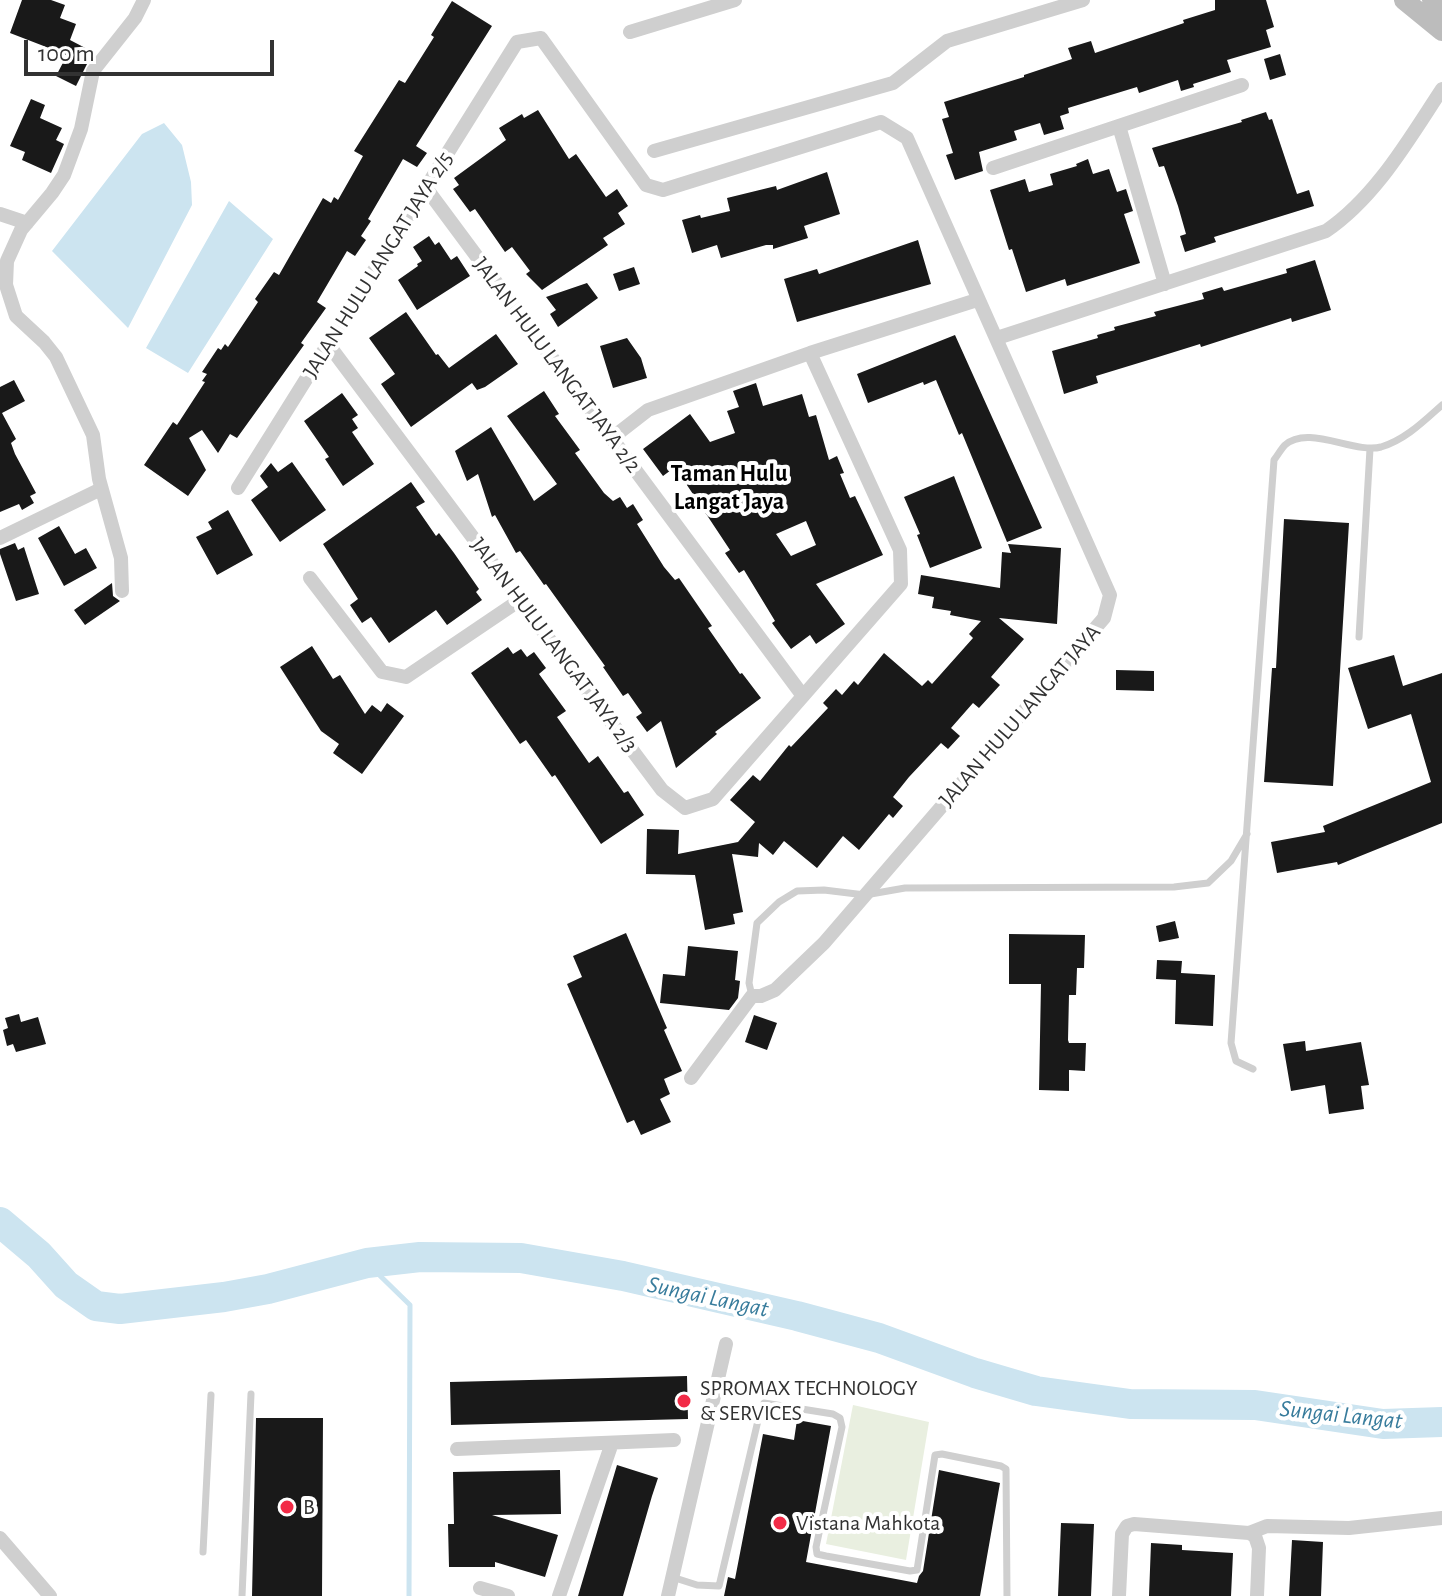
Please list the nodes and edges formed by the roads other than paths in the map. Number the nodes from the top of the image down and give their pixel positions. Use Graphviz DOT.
graph roads {
  1 [pos="144,0"];
  2 [pos="735,0"];
  3 [pos="1083,0"];
  4 [pos="1404,0"];
  5 [pos="1432,0"];
  6 [pos="1044,6"];
  7 [pos="1439,21"];
  8 [pos="630,32"];
  9 [pos="517,42"];
  10 [pos="1442,48"];
  11 [pos="1242,85"];
  12 [pos="1442,89"];
  13 [pos="1119,126"];
  14 [pos="654,151"];
  15 [pos="993,168"];
  16 [pos="426,188"];
  17 [pos="0,214"];
  18 [pos="27,223"];
  19 [pos="1165,284"];
  20 [pos="977,300"];
  21 [pos="997,338"];
  22 [pos="328,344"];
  23 [pos="810,353"];
  24 [pos="1442,405"];
  25 [pos="612,438"];
  26 [pos="1370,449"];
  27 [pos="238,488"];
  28 [pos="101,489"];
  29 [pos="0,538"];
  30 [pos="310,578"];
  31 [pos="122,591"];
  32 [pos="520,600"];
  33 [pos="1359,637"];
  34 [pos="803,696"];
  35 [pos="1248,832"];
  36 [pos="865,895"];
  37 [pos="752,996"];
  38 [pos="1253,1069"];
  39 [pos="691,1078"];
  40 [pos="726,1344"];
  41 [pos="251,1394"];
  42 [pos="211,1395"];
  43 [pos="674,1440"];
  44 [pos="612,1443"];
  45 [pos="457,1449"];
  46 [pos="1442,1518"];
  47 [pos="1249,1533"];
  48 [pos="0,1538"];
  49 [pos="203,1552"];
  50 [pos="672,1577"];
  51 [pos="480,1588"];
  52 [pos="50,1596"];
  53 [pos="242,1596"];
  54 [pos="508,1596"];
  55 [pos="559,1596"];
  56 [pos="668,1596"];
  57 [pos="1007,1596"];
  58 [pos="1119,1596"];
  59 [pos="1257,1596"];
  1 -- 18 [label="street"];
  2 -- 8 [label="street"];
  3 -- 6 [label="street"];
  4 -- 7 [label="main road"];
  5 -- 7 [label="main road"];
  6 -- 14 [label="street"];
  7 -- 10 [label="main road"];
  9 -- 16 [label="street, JALAN HULU LANGAT JAYA 2/5"];
  9 -- 20 [label="street, JALAN HULU LANGAT JAYA"];
  11 -- 13 [label="street"];
  12 -- 19 [label="street"];
  13 -- 15 [label="street"];
  13 -- 19 [label="street"];
  16 -- 22 [label="street, JALAN HULU LANGAT JAYA 2/5"];
  16 -- 25 [label="street, JALAN HULU LANGAT JAYA 2/2"];
  17 -- 18 [label="street"];
  18 -- 28 [label="street"];
  19 -- 21 [label="street"];
  20 -- 21 [label="street, JALAN HULU LANGAT JAYA"];
  20 -- 23 [label="street"];
  21 -- 36 [label="street, JALAN HULU LANGAT JAYA"];
  22 -- 27 [label="street, JALAN HULU LANGAT JAYA 2/5"];
  22 -- 32 [label="street, JALAN HULU LANGAT JAYA 2/3"];
  23 -- 25 [label="street"];
  23 -- 34 [label="street"];
  24 -- 26 [label="lane"];
  25 -- 34 [label="street, JALAN HULU LANGAT JAYA 2/2"];
  26 -- 33 [label="lane"];
  26 -- 35 [label="lane"];
  28 -- 29 [label="street"];
  28 -- 31 [label="street"];
  30 -- 32 [label="street"];
  32 -- 34 [label="street, JALAN HULU LANGAT JAYA 2/3"];
  35 -- 36 [label="lane"];
  35 -- 38 [label="lane"];
  36 -- 37 [label="street, JALAN HULU LANGAT JAYA"];
  36 -- 37 [label="lane"];
  37 -- 39 [label="street"];
  40 -- 50 [label="street"];
  41 -- 53 [label="lane"];
  42 -- 49 [label="lane"];
  43 -- 44 [label="street"];
  44 -- 45 [label="street"];
  44 -- 55 [label="street"];
  46 -- 47 [label="street"];
  47 -- 58 [label="street"];
  47 -- 59 [label="street"];
  48 -- 52 [label="street"];
  50 -- 56 [label="street"];
  50 -- 57 [label="lane"];
  51 -- 54 [label="street"];
}
